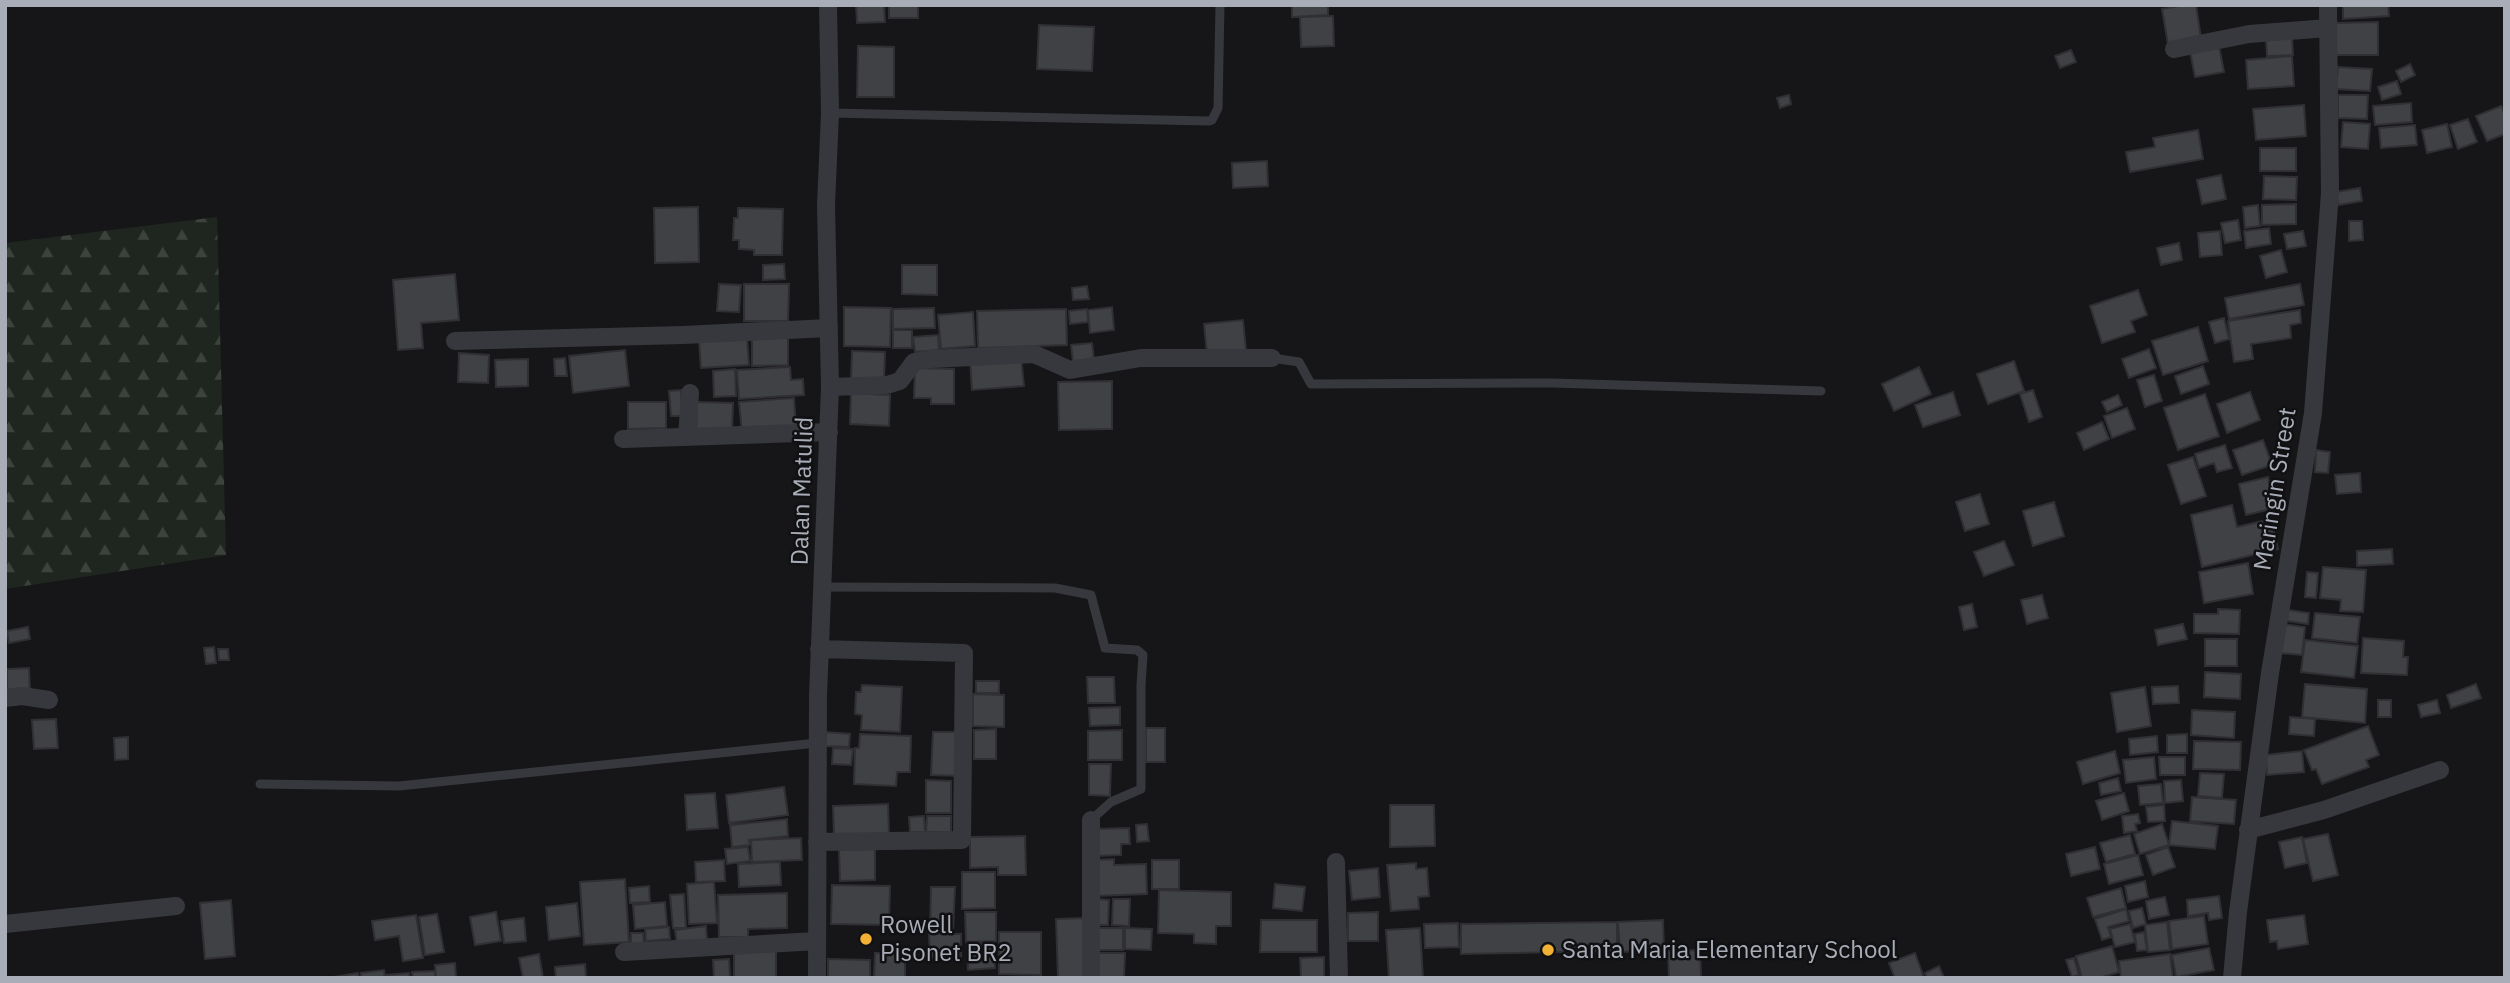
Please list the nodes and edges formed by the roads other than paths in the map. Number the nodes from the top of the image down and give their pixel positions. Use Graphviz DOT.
graph roads {
  1 [pos="828,5"];
  2 [pos="1220,5"];
  3 [pos="2328,5"];
  4 [pos="2328,28"];
  5 [pos="2175,49"];
  6 [pos="830,113"];
  7 [pos="829,328"];
  8 [pos="455,341"];
  9 [pos="1272,358"];
  10 [pos="830,387"];
  11 [pos="1821,391"];
  12 [pos="690,393"];
  13 [pos="829,432"];
  14 [pos="687,437"];
  15 [pos="623,439"];
  16 [pos="822,587"];
  17 [pos="819,649"];
  18 [pos="5,698"];
  19 [pos="50,700"];
  20 [pos="817,743"];
  21 [pos="2440,770"];
  22 [pos="260,784"];
  23 [pos="1091,820"];
  24 [pos="2248,830"];
  25 [pos="817,842"];
  26 [pos="1336,862"];
  27 [pos="176,906"];
  28 [pos="5,924"];
  29 [pos="817,941"];
  30 [pos="624,952"];
  31 [pos="817,978"];
  32 [pos="1091,978"];
  33 [pos="1339,978"];
  34 [pos="2232,978"];
  1 -- 6 [label="street, Dalan Matulid"];
  2 -- 6 [label="lane"];
  3 -- 4 [label="street, Maringin Street"];
  4 -- 5 [label="street"];
  4 -- 24 [label="street, Maringin Street"];
  6 -- 7 [label="street, Dalan Matulid"];
  7 -- 8 [label="street"];
  7 -- 10 [label="street, Dalan Matulid"];
  9 -- 10 [label="street"];
  9 -- 11 [label="lane"];
  10 -- 13 [label="street, Dalan Matulid"];
  12 -- 14 [label="street"];
  13 -- 14 [label="street"];
  13 -- 16 [label="street, Dalan Matulid"];
  14 -- 15 [label="street"];
  16 -- 17 [label="street, Dalan Matulid"];
  16 -- 23 [label="lane"];
  17 -- 20 [label="street, Dalan Matulid"];
  17 -- 25 [label="street"];
  18 -- 19 [label="street"];
  20 -- 22 [label="lane"];
  20 -- 25 [label="street, Dalan Matulid"];
  21 -- 24 [label="street"];
  23 -- 32 [label="street"];
  24 -- 34 [label="street, Maringin Street"];
  25 -- 29 [label="street, Dalan Matulid"];
  26 -- 33 [label="street"];
  27 -- 28 [label="street"];
  29 -- 30 [label="street"];
  29 -- 31 [label="street, Dalan Matulid"];
}
